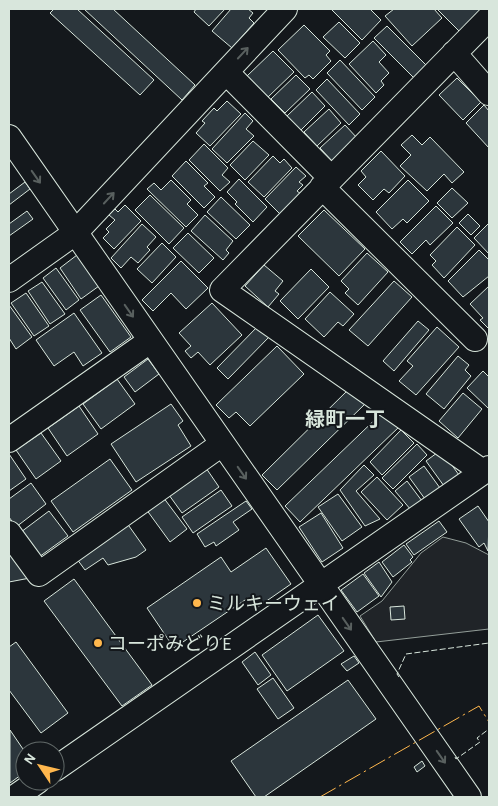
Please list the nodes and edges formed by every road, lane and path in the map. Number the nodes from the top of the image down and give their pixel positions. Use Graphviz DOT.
graph roads {
  1 [pos="275,12"];
  2 [pos="489,18"];
  3 [pos="454,53"];
  4 [pos="226,72"];
  5 [pos="489,92"];
  6 [pos="9,137"];
  7 [pos="327,183"];
  8 [pos="76,234"];
  9 [pos="9,280"];
  10 [pos="475,339"];
  11 [pos="150,341"];
  12 [pos="9,440"];
  13 [pos="222,444"];
  14 [pos="486,470"];
  15 [pos="9,533"];
  16 [pos="319,584"];
  17 [pos="65,762"];
  18 [pos="469,797"];
  4 -- 1 [label="street, one-way"];
  2 -- 3 [label="street"];
  3 -- 5 [label="street"];
  3 -- 7 [label="street"];
  4 -- 7 [label="street"];
  8 -- 4 [label="street, one-way"];
  6 -- 8 [label="street, one-way"];
  7 -- 10 [label="street"];
  7 -- 14 [label="street"];
  8 -- 9 [label="street"];
  8 -- 11 [label="street, one-way"];
  11 -- 12 [label="street"];
  11 -- 13 [label="street"];
  13 -- 15 [label="street"];
  13 -- 16 [label="street, one-way"];
  14 -- 16 [label="street"];
  16 -- 17 [label="street"];
  16 -- 18 [label="street, one-way"];
}
